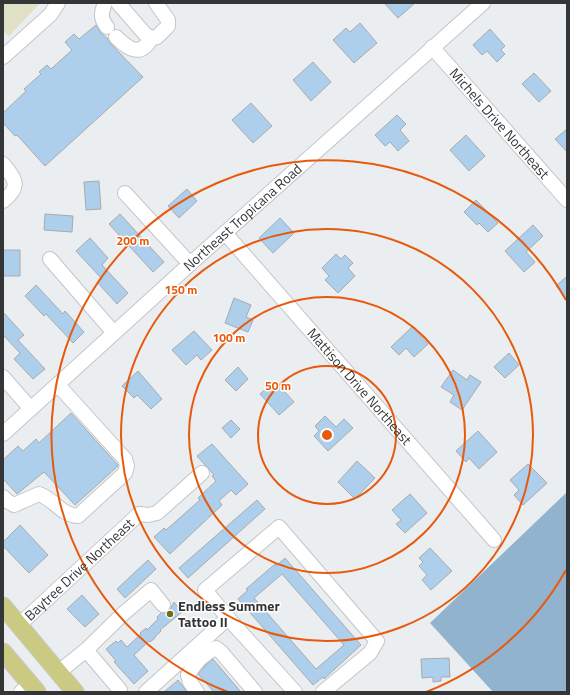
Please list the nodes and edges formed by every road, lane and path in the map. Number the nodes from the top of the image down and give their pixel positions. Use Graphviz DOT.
graph roads {
  1 [pos="58,3"];
  2 [pos="105,3"];
  3 [pos="118,3"];
  4 [pos="156,3"];
  5 [pos="483,3"];
  6 [pos="151,38"];
  7 [pos="432,47"];
  8 [pos="3,57"];
  9 [pos="3,164"];
  10 [pos="124,193"];
  11 [pos="567,200"];
  12 [pos="3,202"];
  13 [pos="225,233"];
  14 [pos="50,259"];
  15 [pos="190,264"];
  16 [pos="114,333"];
  17 [pos="3,377"];
  18 [pos="58,385"];
  19 [pos="31,409"];
  20 [pos="3,434"];
  21 [pos="202,473"];
  22 [pos="3,496"];
  23 [pos="494,540"];
  24 [pos="163,605"];
  25 [pos="3,606"];
  26 [pos="228,618"];
  27 [pos="19,625"];
  28 [pos="86,650"];
  29 [pos="3,652"];
  30 [pos="59,672"];
  31 [pos="29,689"];
  32 [pos="75,692"];
  33 [pos="118,692"];
  34 [pos="146,692"];
  35 [pos="197,692"];
  36 [pos="255,692"];
  37 [pos="295,692"];
  38 [pos="323,692"];
  1 -- 8 [label="street"];
  2 -- 6 [label="street"];
  3 -- 6 [label="street"];
  4 -- 6 [label="street"];
  5 -- 7 [label="street, Northeast Tropicana Road"];
  7 -- 11 [label="street, Michels Drive Northeast"];
  7 -- 13 [label="street, Northeast Tropicana Road"];
  9 -- 12 [label="street"];
  10 -- 15 [label="street"];
  13 -- 15 [label="street, Northeast Tropicana Road"];
  13 -- 23 [label="street, Mattison Drive Northeast"];
  14 -- 16 [label="street"];
  15 -- 16 [label="street, Northeast Tropicana Road"];
  16 -- 18 [label="street, Northeast Tropicana Road"];
  17 -- 19 [label="street"];
  18 -- 19 [label="street, Northeast Tropicana Road"];
  18 -- 22 [label="street"];
  19 -- 20 [label="street, Northeast Tropicana Road"];
  21 -- 27 [label="street, Baytree Drive Northeast"];
  24 -- 28 [label="street"];
  25 -- 27 [label="main road"];
  26 -- 34 [label="street"];
  26 -- 37 [label="street"];
  26 -- 38 [label="street"];
  27 -- 30 [label="main road"];
  28 -- 30 [label="street"];
  28 -- 33 [label="street"];
  29 -- 31 [label="main road"];
  30 -- 32 [label="main road"];
  35 -- 36 [label="street"];
}
